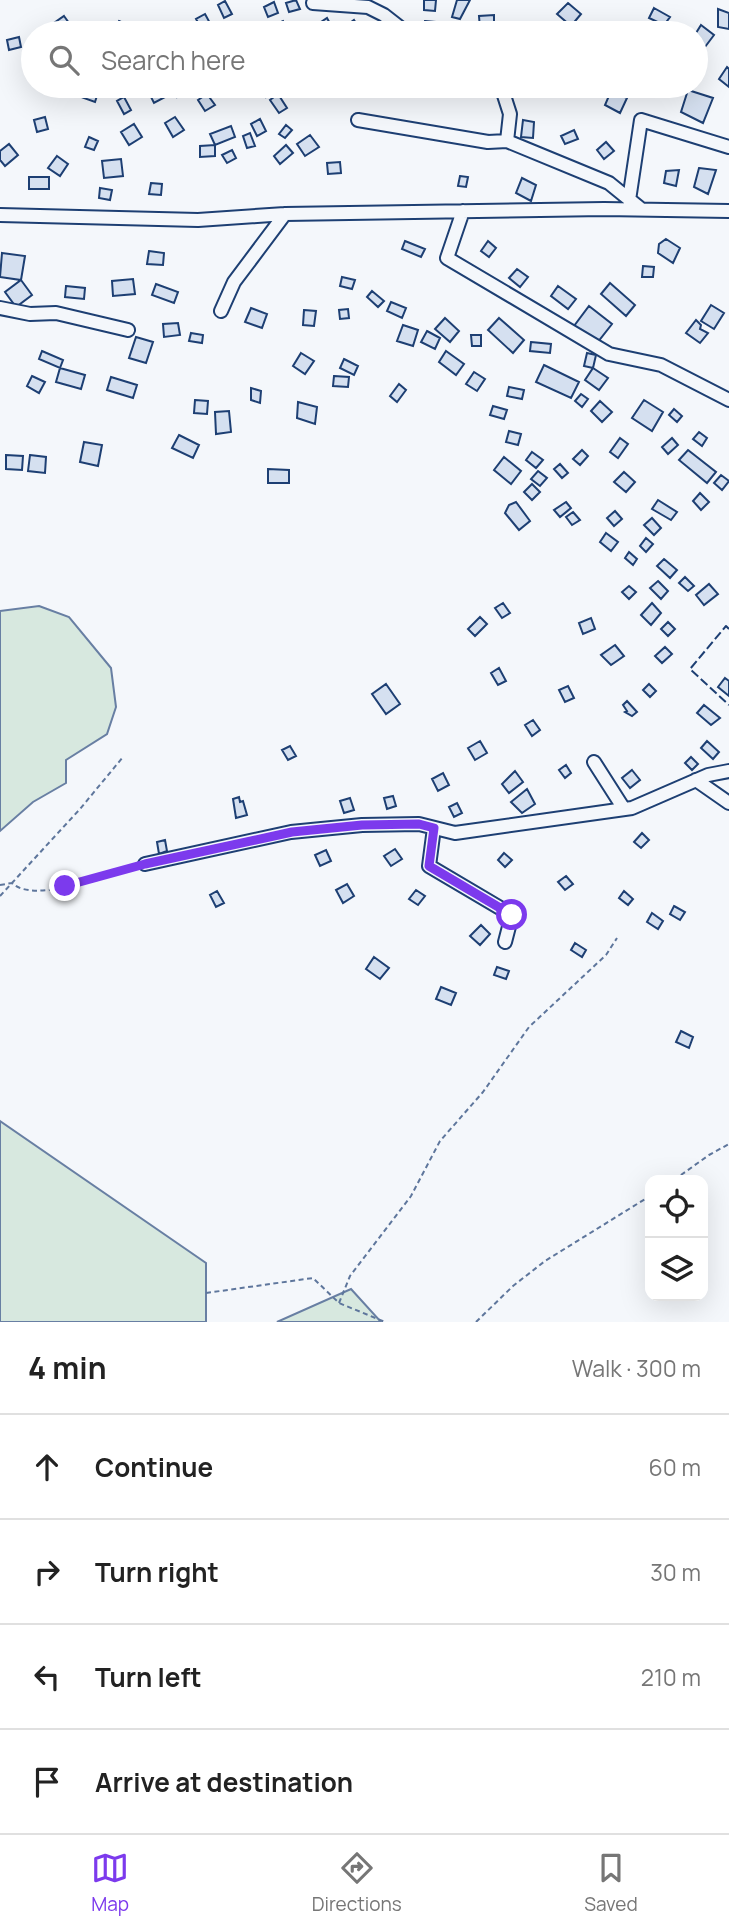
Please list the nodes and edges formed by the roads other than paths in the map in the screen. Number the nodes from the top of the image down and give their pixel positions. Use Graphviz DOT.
graph roads {
  1 [pos="313,3"];
  2 [pos="392,21"];
  3 [pos="505,98"];
  4 [pos="358,120"];
  5 [pos="507,141"];
  6 [pos="729,146"];
  7 [pos="629,200"];
  8 [pos="640,209"];
  9 [pos="463,211"];
  10 [pos="729,211"];
  11 [pos="285,214"];
  12 [pos="0,215"];
  13 [pos="0,308"];
  14 [pos="221,311"];
  15 [pos="128,330"];
  16 [pos="729,400"];
  17 [pos="594,762"];
  18 [pos="729,771"];
  19 [pos="696,780"];
  20 [pos="729,803"];
  21 [pos="624,809"];
  22 [pos="434,828"];
  23 [pos="145,864"];
  24 [pos="505,942"];
  1 -- 2 [label="street"];
  3 -- 5 [label="street"];
  4 -- 5 [label="street"];
  5 -- 7 [label="street"];
  6 -- 7 [label="street"];
  7 -- 8 [label="street"];
  8 -- 9 [label="street"];
  8 -- 10 [label="street"];
  9 -- 11 [label="street"];
  9 -- 16 [label="street"];
  11 -- 12 [label="street"];
  11 -- 14 [label="street"];
  13 -- 15 [label="street"];
  17 -- 21 [label="street"];
  18 -- 19 [label="street"];
  19 -- 20 [label="street"];
  19 -- 21 [label="street"];
  21 -- 22 [label="street"];
  22 -- 23 [label="street"];
  22 -- 24 [label="street"];
}
